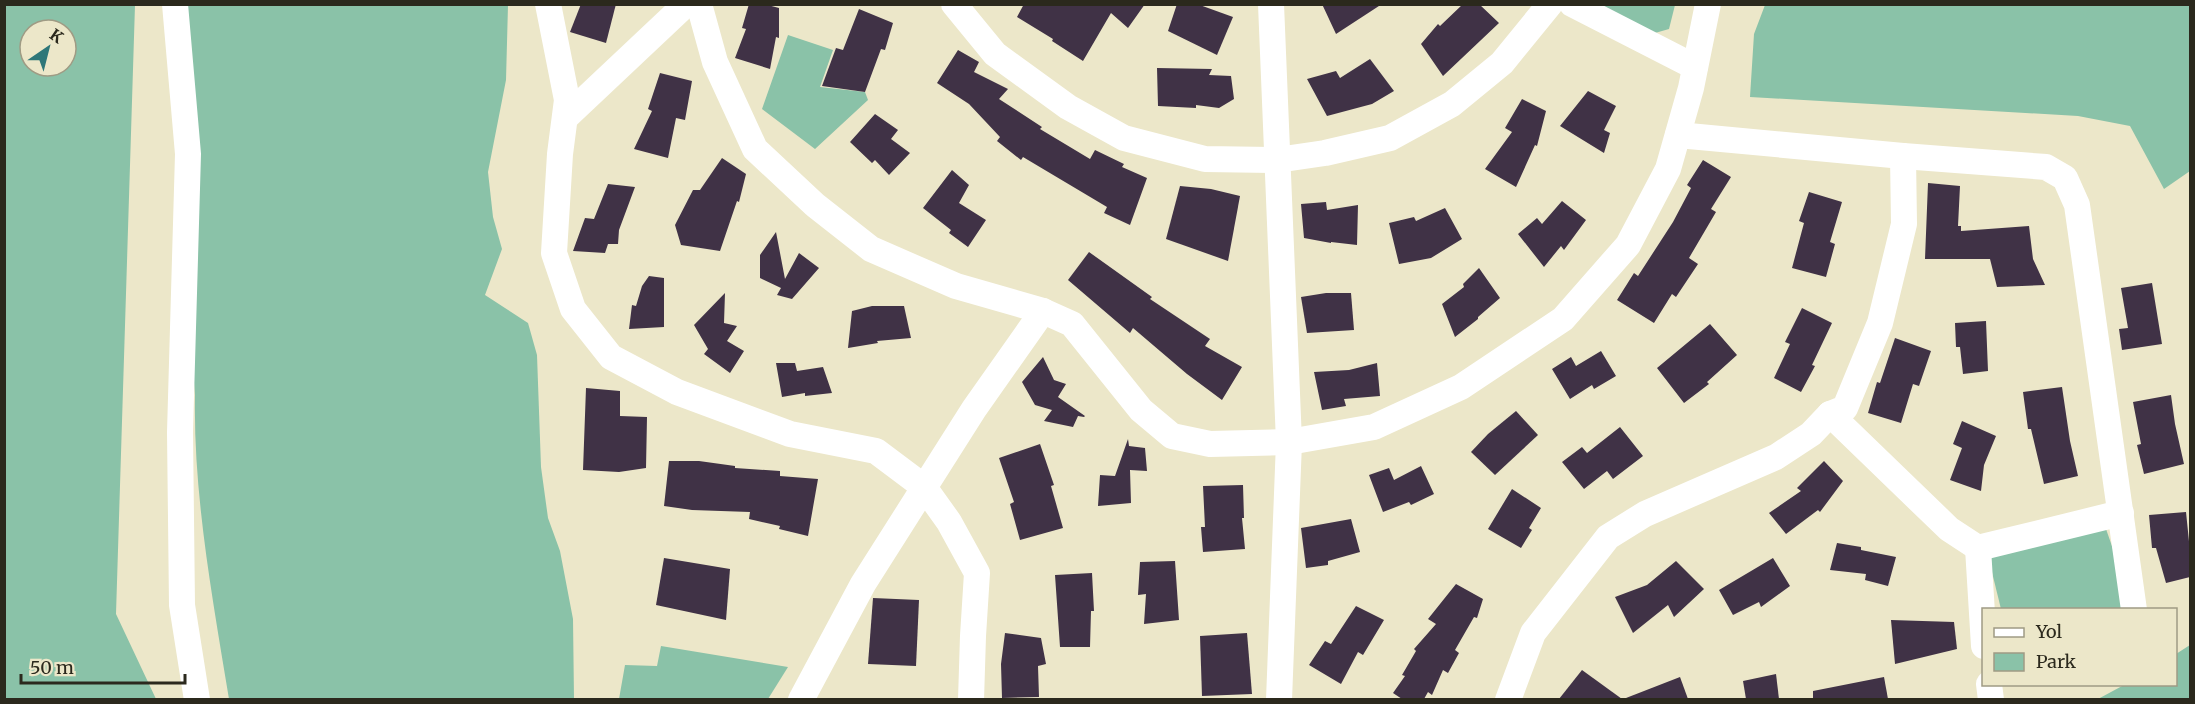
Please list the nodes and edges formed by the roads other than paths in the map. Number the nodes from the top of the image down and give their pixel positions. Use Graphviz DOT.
graph roads {
  1 [pos="175,4"];
  2 [pos="548,4"];
  3 [pos="686,4"];
  4 [pos="699,4"];
  5 [pos="954,4"];
  6 [pos="1271,4"];
  7 [pos="1550,4"];
  8 [pos="1572,4"];
  9 [pos="1708,4"];
  10 [pos="1695,67"];
  11 [pos="565,118"];
  12 [pos="1678,135"];
  13 [pos="1903,156"];
  14 [pos="1277,160"];
  15 [pos="1043,310"];
  16 [pos="1830,414"];
  17 [pos="1289,442"];
  18 [pos="924,487"];
  19 [pos="2121,513"];
  20 [pos="1978,548"];
  21 [pos="2134,608"];
  22 [pos="1982,626"];
  23 [pos="197,699"];
  24 [pos="801,699"];
  25 [pos="971,699"];
  26 [pos="1279,699"];
  27 [pos="1508,699"];
  1 -- 23 [label="street"];
  2 -- 11 [label="street"];
  3 -- 11 [label="street"];
  4 -- 15 [label="street"];
  5 -- 14 [label="street"];
  6 -- 14 [label="street"];
  7 -- 14 [label="street"];
  8 -- 10 [label="street"];
  9 -- 10 [label="street"];
  10 -- 12 [label="street"];
  11 -- 18 [label="street"];
  12 -- 13 [label="street"];
  12 -- 17 [label="street"];
  13 -- 16 [label="street"];
  13 -- 19 [label="street"];
  14 -- 17 [label="street"];
  15 -- 17 [label="street"];
  15 -- 18 [label="street"];
  16 -- 20 [label="street"];
  16 -- 27 [label="street"];
  17 -- 26 [label="street"];
  18 -- 24 [label="street"];
  18 -- 25 [label="street"];
  19 -- 20 [label="street"];
  19 -- 21 [label="street"];
  20 -- 22 [label="street"];
}
